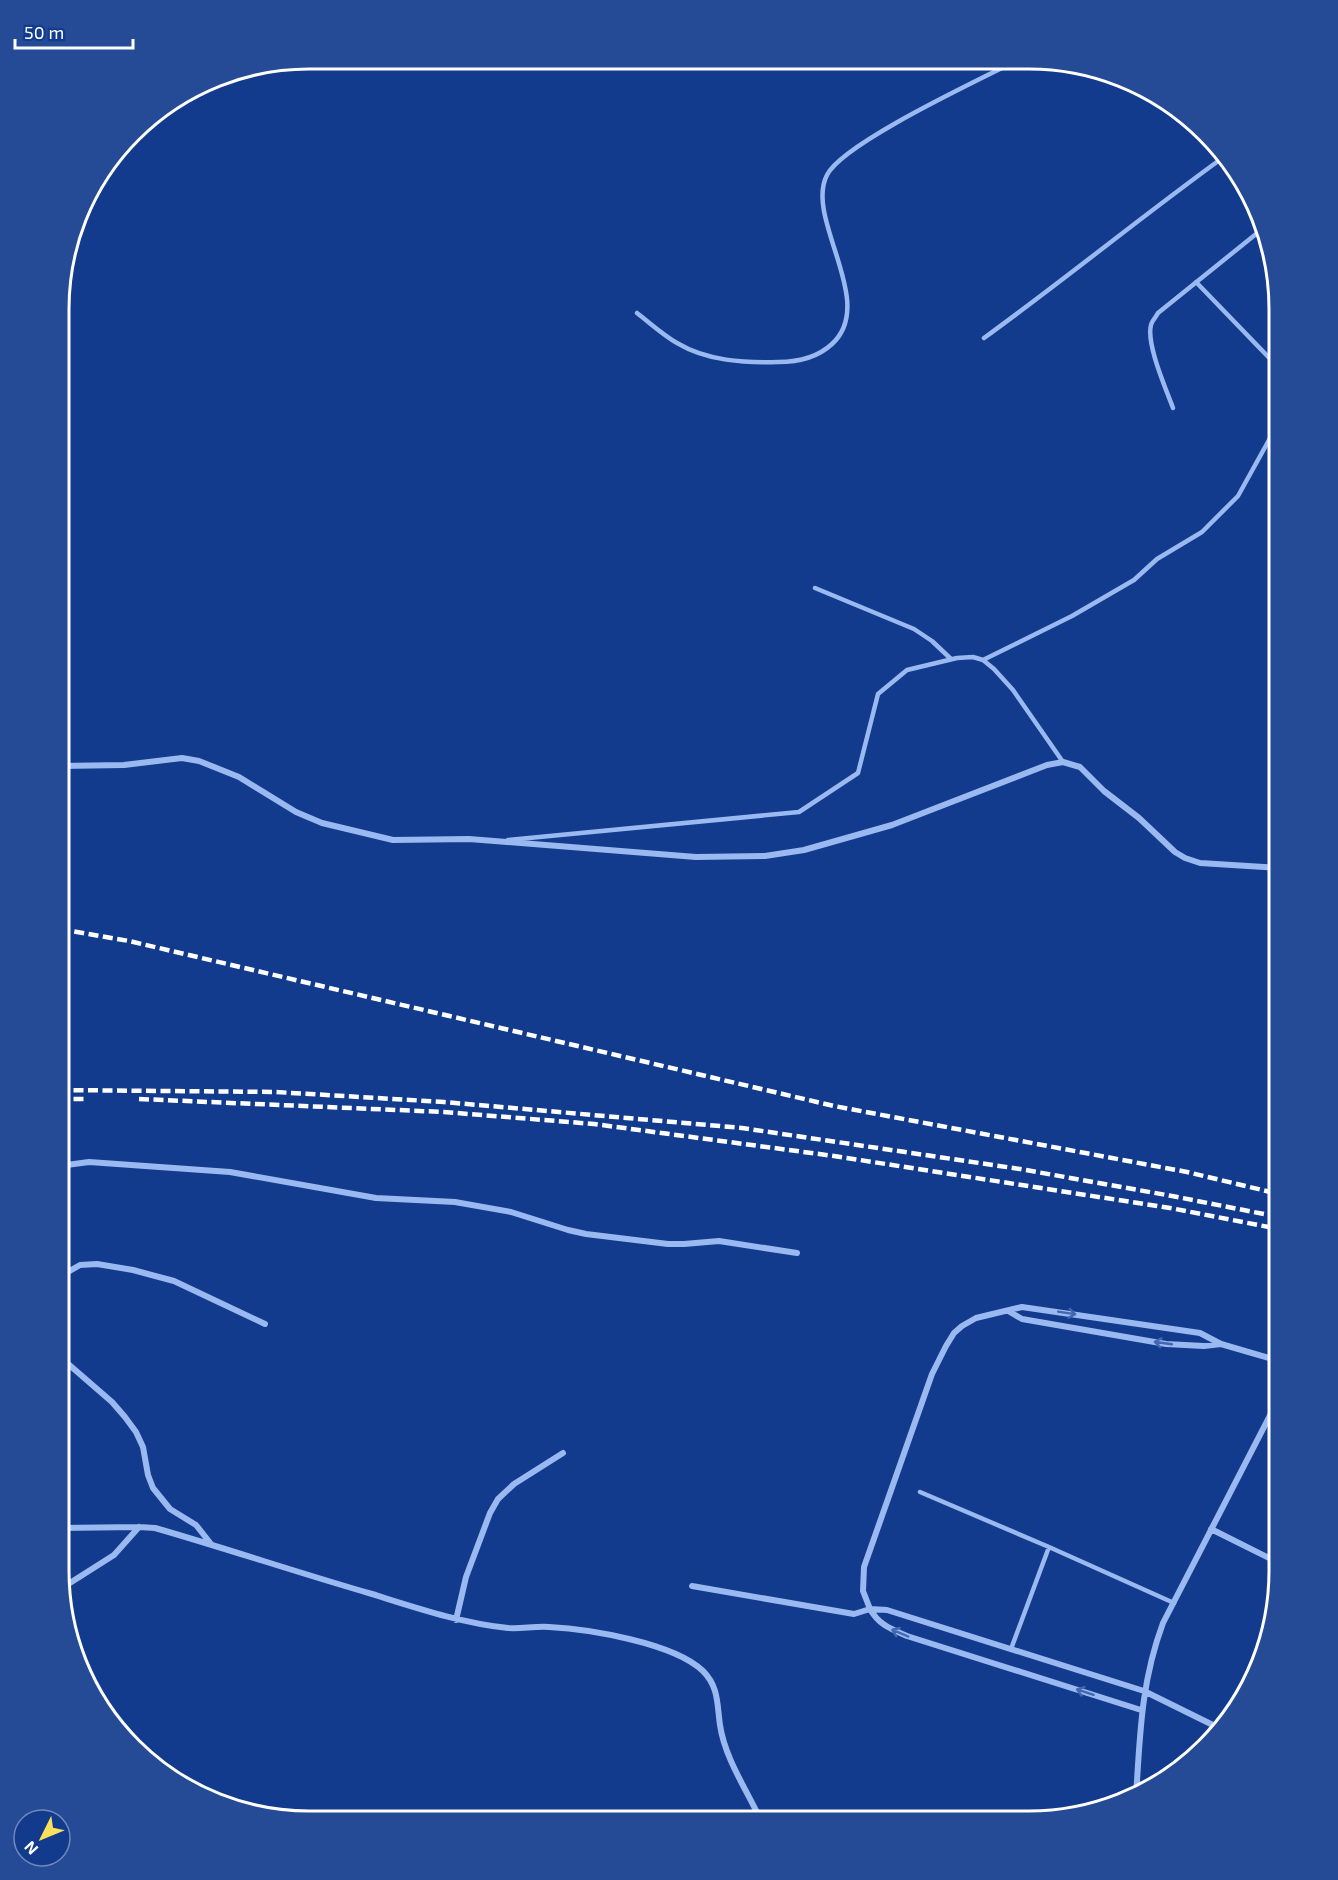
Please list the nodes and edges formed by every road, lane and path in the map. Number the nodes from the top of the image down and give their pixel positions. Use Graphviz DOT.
graph roads {
  1 [pos="1001,69"];
  2 [pos="1218,161"];
  3 [pos="1257,234"];
  4 [pos="1196,282"];
  5 [pos="637,313"];
  6 [pos="984,338"];
  7 [pos="1269,357"];
  8 [pos="1173,408"];
  9 [pos="1269,442"];
  10 [pos="815,588"];
  11 [pos="951,659"];
  12 [pos="983,660"];
  13 [pos="1063,762"];
  14 [pos="69,766"];
  15 [pos="498,841"];
  16 [pos="1269,867"];
  17 [pos="69,1164"];
  18 [pos="797,1253"];
  19 [pos="69,1271"];
  20 [pos="1010,1312"];
  21 [pos="265,1324"];
  22 [pos="1221,1344"];
  23 [pos="1269,1358"];
  24 [pos="69,1365"];
  25 [pos="1269,1417"];
  26 [pos="563,1453"];
  27 [pos="920,1492"];
  28 [pos="139,1527"];
  29 [pos="69,1528"];
  30 [pos="1211,1529"];
  31 [pos="211,1544"];
  32 [pos="1048,1546"];
  33 [pos="1269,1558"];
  34 [pos="70,1583"];
  35 [pos="692,1586"];
  36 [pos="1174,1603"];
  37 [pos="870,1609"];
  38 [pos="456,1620"];
  39 [pos="1011,1649"];
  40 [pos="1144,1691"];
  41 [pos="1141,1710"];
  42 [pos="1212,1725"];
  43 [pos="1137,1785"];
  44 [pos="756,1811"];
  1 -- 5 [label="lane"];
  2 -- 6 [label="lane"];
  3 -- 4 [label="lane"];
  4 -- 7 [label="lane"];
  4 -- 8 [label="lane"];
  9 -- 12 [label="lane"];
  10 -- 11 [label="lane"];
  11 -- 12 [label="lane"];
  11 -- 15 [label="lane"];
  12 -- 13 [label="lane"];
  13 -- 15 [label="street"];
  13 -- 16 [label="street"];
  14 -- 15 [label="street"];
  17 -- 18 [label="street"];
  19 -- 21 [label="street"];
  22 -- 20 [label="street, one-way"];
  20 -- 22 [label="street, one-way"];
  20 -- 37 [label="street"];
  22 -- 23 [label="street"];
  24 -- 31 [label="street"];
  25 -- 30 [label="street"];
  26 -- 38 [label="street"];
  27 -- 32 [label="lane"];
  28 -- 29 [label="street"];
  28 -- 31 [label="street"];
  28 -- 34 [label="street"];
  30 -- 33 [label="street"];
  30 -- 36 [label="street"];
  31 -- 38 [label="street"];
  32 -- 36 [label="lane"];
  32 -- 39 [label="lane"];
  35 -- 37 [label="street"];
  36 -- 40 [label="street"];
  37 -- 39 [label="street"];
  41 -- 37 [label="street, one-way"];
  38 -- 44 [label="street"];
  39 -- 40 [label="street"];
  40 -- 41 [label="street"];
  40 -- 42 [label="street"];
  41 -- 43 [label="street"];
}
